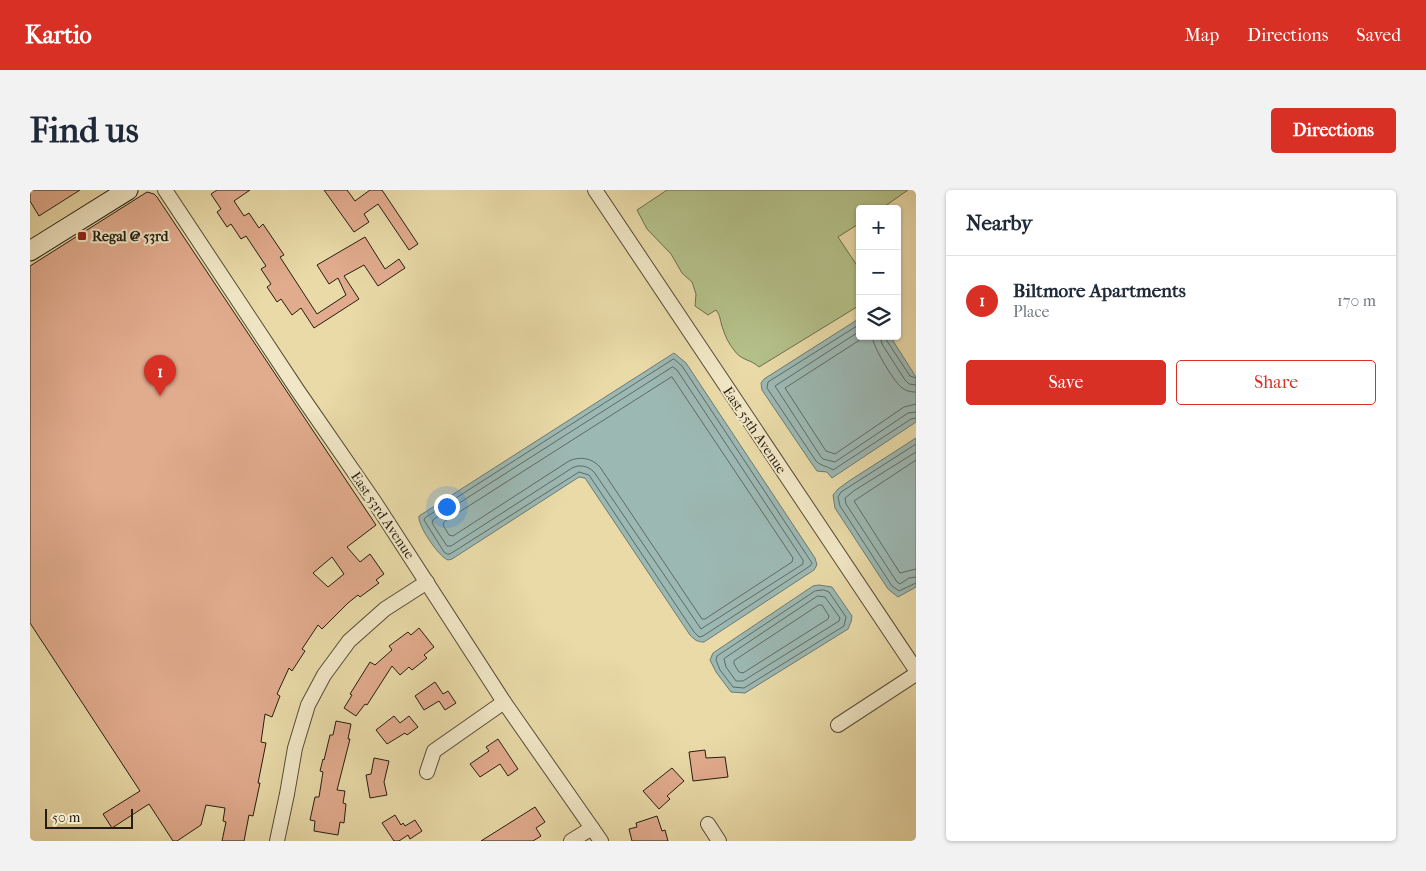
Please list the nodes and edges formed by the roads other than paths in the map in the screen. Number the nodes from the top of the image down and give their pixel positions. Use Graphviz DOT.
graph roads {
  1 [pos="128,190"];
  2 [pos="165,190"];
  3 [pos="595,190"];
  4 [pos="30,252"];
  5 [pos="427,582"];
  6 [pos="916,670"];
  7 [pos="916,674"];
  8 [pos="504,702"];
  9 [pos="838,725"];
  10 [pos="427,772"];
  11 [pos="708,824"];
  12 [pos="592,828"];
  13 [pos="277,841"];
  14 [pos="571,841"];
  15 [pos="601,841"];
  16 [pos="719,841"];
  1 -- 4 [label="main road"];
  2 -- 5 [label="street, East 53rd Avenue"];
  3 -- 6 [label="street, East 55th Avenue"];
  5 -- 8 [label="street, East 53rd Avenue"];
  5 -- 13 [label="street"];
  7 -- 9 [label="street"];
  8 -- 10 [label="street"];
  8 -- 12 [label="street, East 53rd Avenue"];
  11 -- 16 [label="street"];
  12 -- 14 [label="street"];
  12 -- 15 [label="street, East 53rd Avenue"];
}
